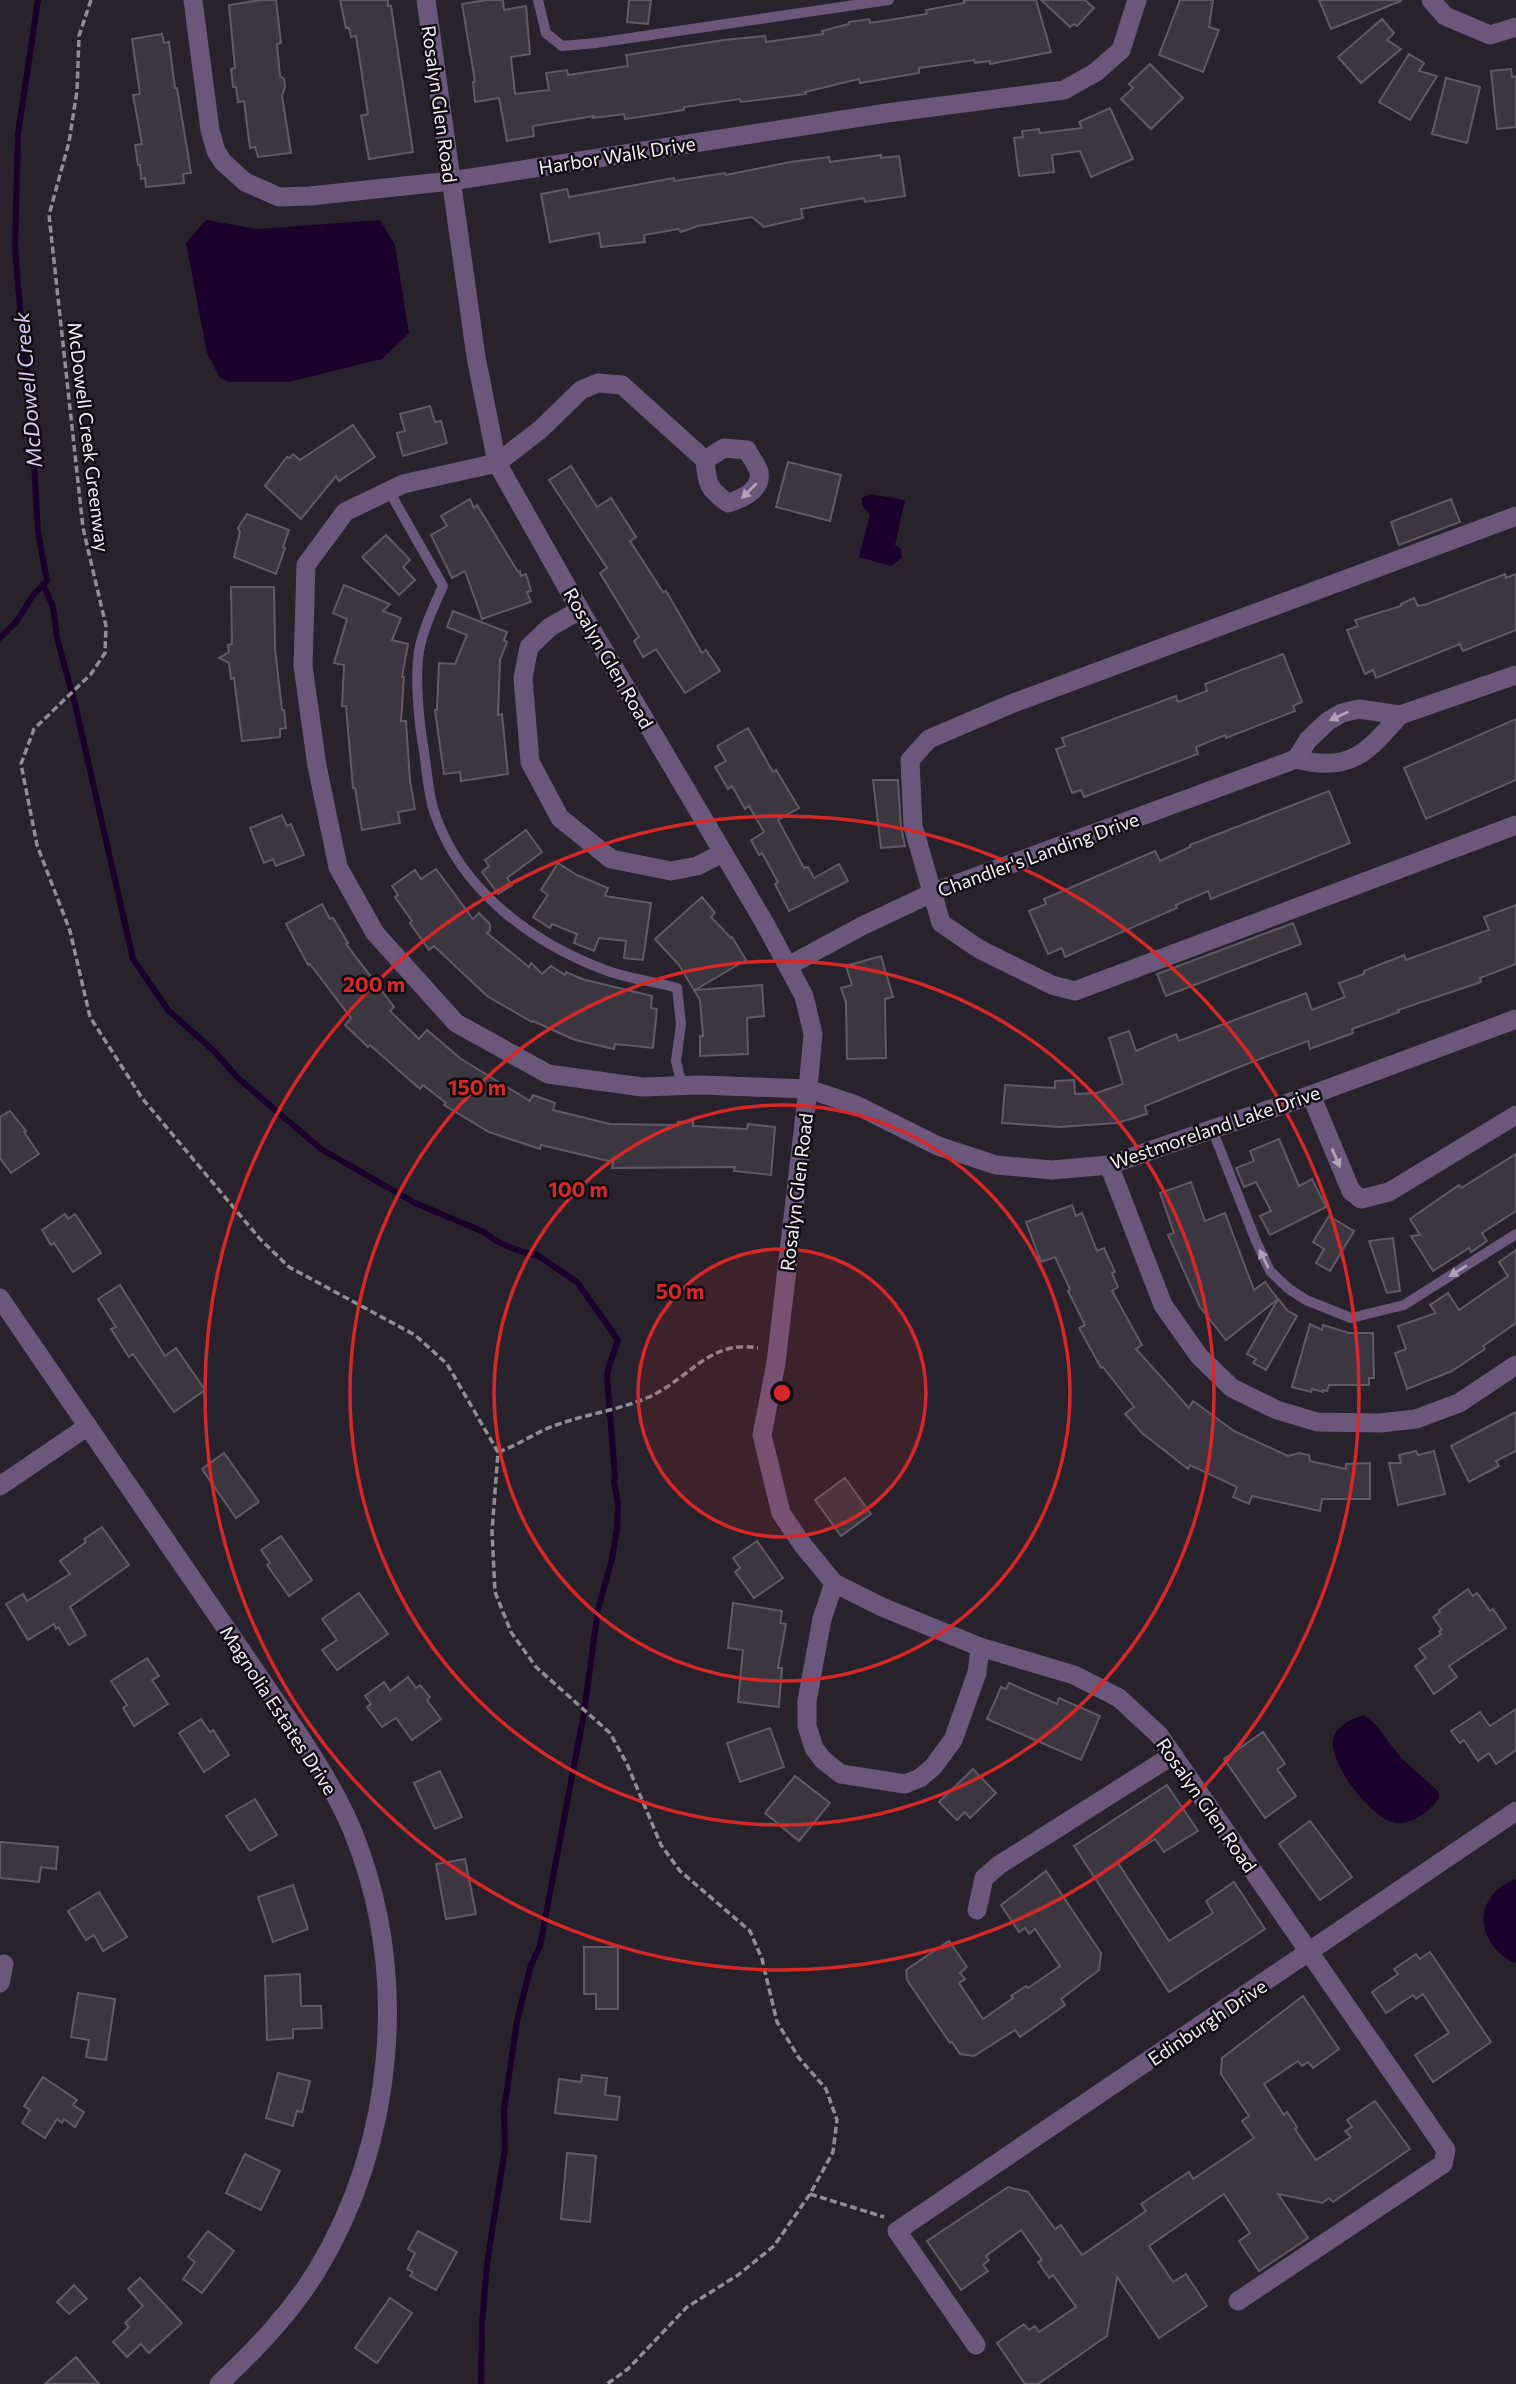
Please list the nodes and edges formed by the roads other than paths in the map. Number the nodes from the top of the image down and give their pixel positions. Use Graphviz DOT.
graph roads {
  1 [pos="193,0"];
  2 [pos="426,0"];
  3 [pos="538,0"];
  4 [pos="889,0"];
  5 [pos="1137,0"];
  6 [pos="1431,0"];
  7 [pos="1516,27"];
  8 [pos="451,181"];
  9 [pos="705,460"];
  10 [pos="497,463"];
  11 [pos="389,491"];
  12 [pos="1516,516"];
  13 [pos="580,610"];
  14 [pos="1516,675"];
  15 [pos="1400,715"];
  16 [pos="1296,759"];
  17 [pos="1516,825"];
  18 [pos="723,853"];
  19 [pos="932,893"];
  20 [pos="788,966"];
  21 [pos="1516,1019"];
  22 [pos="682,1086"];
  23 [pos="808,1089"];
  24 [pos="1311,1095"];
  25 [pos="1516,1115"];
  26 [pos="1212,1129"];
  27 [pos="1109,1165"];
  28 [pos="1516,1234"];
  29 [pos="0,1298"];
  30 [pos="1516,1365"];
  31 [pos="88,1426"];
  32 [pos="0,1486"];
  33 [pos="834,1583"];
  34 [pos="980,1647"];
  35 [pos="1173,1755"];
  36 [pos="1516,1811"];
  37 [pos="977,1909"];
  38 [pos="1310,1952"];
  39 [pos="1238,2301"];
  40 [pos="976,2345"];
  41 [pos="219,2384"];
  1 -- 8 [label="street, Harbor Walk Drive"];
  2 -- 8 [label="street, Rosalyn Glen Road"];
  3 -- 4 [label="lane"];
  5 -- 8 [label="street, Harbor Walk Drive"];
  6 -- 7 [label="street"];
  8 -- 10 [label="street, Rosalyn Glen Road"];
  9 -- 10 [label="street, Westmoreland Lake Drive"];
  10 -- 11 [label="street, Westmoreland Lake Drive"];
  10 -- 13 [label="street, Rosalyn Glen Road"];
  11 -- 22 [label="lane"];
  11 -- 22 [label="street, Westmoreland Lake Drive"];
  12 -- 19 [label="street"];
  13 -- 18 [label="street, Rosalyn Glen Road"];
  13 -- 18 [label="street"];
  14 -- 15 [label="street"];
  15 -- 16 [label="street, Chandler's Landing Drive"];
  15 -- 16 [label="street, one-way"];
  16 -- 19 [label="street, Chandler's Landing Drive"];
  17 -- 19 [label="street"];
  18 -- 20 [label="street, Rosalyn Glen Road"];
  19 -- 20 [label="street, Chandler's Landing Drive"];
  20 -- 23 [label="street, Rosalyn Glen Road"];
  21 -- 24 [label="street, Westmoreland Lake Drive"];
  22 -- 23 [label="street, Westmoreland Lake Drive"];
  23 -- 27 [label="street, Westmoreland Lake Drive"];
  23 -- 33 [label="street, Rosalyn Glen Road"];
  24 -- 25 [label="street, one-way"];
  24 -- 26 [label="street, Westmoreland Lake Drive"];
  26 -- 27 [label="street, Westmoreland Lake Drive"];
  28 -- 26 [label="lane, one-way"];
  27 -- 30 [label="street"];
  29 -- 31 [label="street, Magnolia Estates Drive"];
  31 -- 32 [label="street"];
  31 -- 41 [label="street, Magnolia Estates Drive"];
  33 -- 34 [label="street, Rosalyn Glen Road"];
  33 -- 34 [label="street"];
  34 -- 35 [label="street, Rosalyn Glen Road"];
  35 -- 37 [label="street"];
  35 -- 38 [label="street, Rosalyn Glen Road"];
  36 -- 38 [label="street, Edinburgh Drive"];
  38 -- 39 [label="street, Rosalyn Glen Road"];
  38 -- 40 [label="street, Edinburgh Drive"];
}
